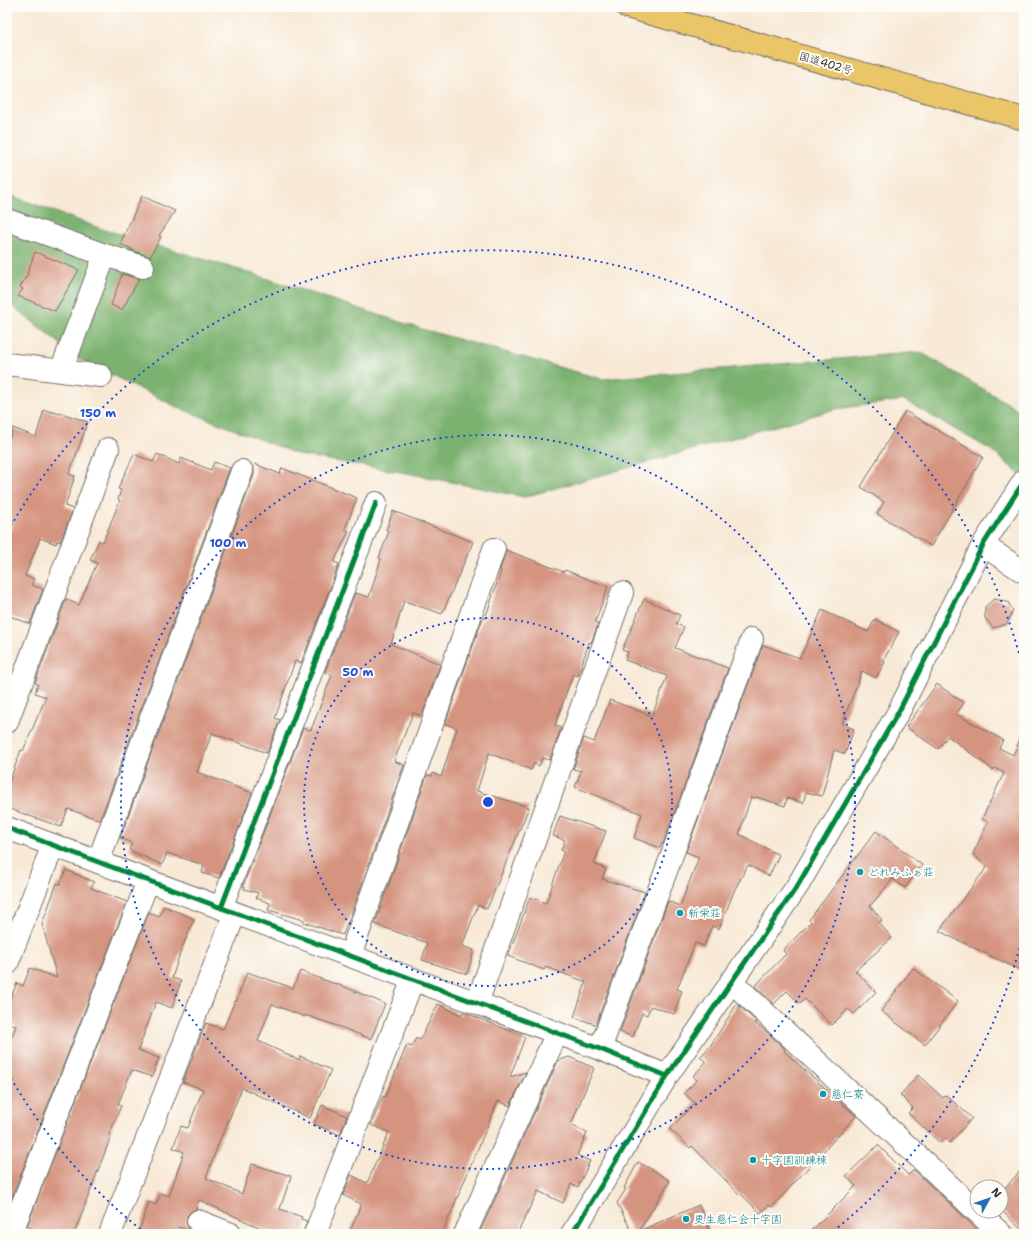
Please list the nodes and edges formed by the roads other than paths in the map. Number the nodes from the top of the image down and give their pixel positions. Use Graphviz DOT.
graph roads {
  1 [pos="627,7"];
  2 [pos="1024,119"];
  3 [pos="7,220"];
  4 [pos="105,255"];
  5 [pos="143,267"];
  6 [pos="7,364"];
  7 [pos="61,371"];
  8 [pos="101,376"];
  9 [pos="108,449"];
  10 [pos="242,471"];
  11 [pos="1024,481"];
  12 [pos="376,503"];
  13 [pos="983,545"];
  14 [pos="494,549"];
  15 [pos="1024,572"];
  16 [pos="622,593"];
  17 [pos="752,639"];
  18 [pos="7,722"];
  19 [pos="7,828"];
  20 [pos="53,845"];
  21 [pos="98,862"];
  22 [pos="148,881"];
  23 [pos="228,910"];
  24 [pos="350,956"];
  25 [pos="7,964"];
  26 [pos="412,979"];
  27 [pos="731,981"];
  28 [pos="477,1003"];
  29 [pos="557,1033"];
  30 [pos="600,1049"];
  31 [pos="667,1076"];
  32 [pos="198,1221"];
  33 [pos="11,1234"];
  34 [pos="110,1234"];
  35 [pos="232,1234"];
  36 [pos="315,1234"];
  37 [pos="465,1234"];
  38 [pos="572,1234"];
  39 [pos="1001,1234"];
  1 -- 2 [label="highway, 国道402号"];
  3 -- 4 [label="street"];
  4 -- 5 [label="street"];
  4 -- 7 [label="street"];
  6 -- 7 [label="street"];
  7 -- 8 [label="street"];
  9 -- 18 [label="street"];
  10 -- 21 [label="street"];
  11 -- 13 [label="street"];
  12 -- 23 [label="street"];
  13 -- 15 [label="street"];
  13 -- 27 [label="street"];
  14 -- 24 [label="street"];
  16 -- 28 [label="street"];
  17 -- 30 [label="street"];
  19 -- 20 [label="street"];
  20 -- 21 [label="street"];
  20 -- 25 [label="street"];
  21 -- 22 [label="street"];
  22 -- 23 [label="street"];
  22 -- 33 [label="street"];
  23 -- 24 [label="street"];
  23 -- 34 [label="street"];
  24 -- 26 [label="street"];
  26 -- 28 [label="street"];
  26 -- 36 [label="street"];
  27 -- 31 [label="street"];
  27 -- 39 [label="street"];
  28 -- 29 [label="street"];
  29 -- 30 [label="street"];
  29 -- 37 [label="street"];
  30 -- 31 [label="street"];
  31 -- 38 [label="street"];
  32 -- 35 [label="street"];
}
